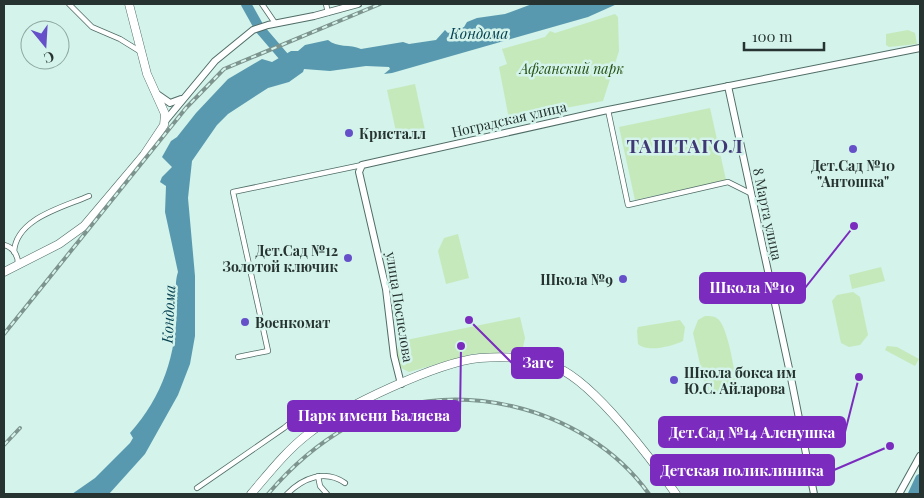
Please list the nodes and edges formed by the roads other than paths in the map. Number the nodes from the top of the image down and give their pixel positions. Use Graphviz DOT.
graph roads {
  1 [pos="69,4"];
  2 [pos="130,4"];
  3 [pos="262,4"];
  4 [pos="326,4"];
  5 [pos="358,4"];
  6 [pos="328,12"];
  7 [pos="272,24"];
  8 [pos="920,48"];
  9 [pos="141,52"];
  10 [pos="728,86"];
  11 [pos="154,91"];
  12 [pos="182,98"];
  13 [pos="608,110"];
  14 [pos="166,120"];
  15 [pos="362,165"];
  16 [pos="750,193"];
  17 [pos="89,196"];
  18 [pos="4,245"];
  19 [pos="14,252"];
  20 [pos="18,264"];
  21 [pos="4,272"];
  22 [pos="238,356"];
  23 [pos="401,384"];
  24 [pos="352,406"];
  25 [pos="920,456"];
  26 [pos="318,476"];
  27 [pos="346,483"];
  28 [pos="197,488"];
  29 [pos="251,494"];
  30 [pos="287,494"];
  31 [pos="327,494"];
  32 [pos="676,494"];
  33 [pos="814,494"];
  34 [pos="899,494"];
  1 -- 9 [label="street"];
  2 -- 9 [label="main road"];
  3 -- 7 [label="street"];
  4 -- 6 [label="street"];
  5 -- 6 [label="street"];
  6 -- 7 [label="street"];
  7 -- 12 [label="street"];
  8 -- 10 [label="street, Ноградская улица"];
  9 -- 11 [label="main road"];
  10 -- 13 [label="street, Ноградская улица"];
  10 -- 16 [label="street, 8 Марта улица"];
  11 -- 12 [label="street"];
  11 -- 14 [label="main road"];
  12 -- 14 [label="street"];
  13 -- 15 [label="street, Ноградская улица"];
  13 -- 16 [label="street"];
  14 -- 20 [label="main road"];
  15 -- 22 [label="street, Ноградская улица"];
  15 -- 23 [label="street, улица Поспелова"];
  16 -- 33 [label="street, 8 Марта улица"];
  17 -- 19 [label="street"];
  18 -- 19 [label="street"];
  19 -- 20 [label="street"];
  20 -- 21 [label="main road"];
  23 -- 24 [label="main road"];
  23 -- 32 [label="main road, улица Поспелова"];
  24 -- 28 [label="street"];
  24 -- 29 [label="main road"];
  25 -- 34 [label="street"];
  26 -- 27 [label="street"];
  26 -- 30 [label="street"];
  26 -- 31 [label="street"];
}
